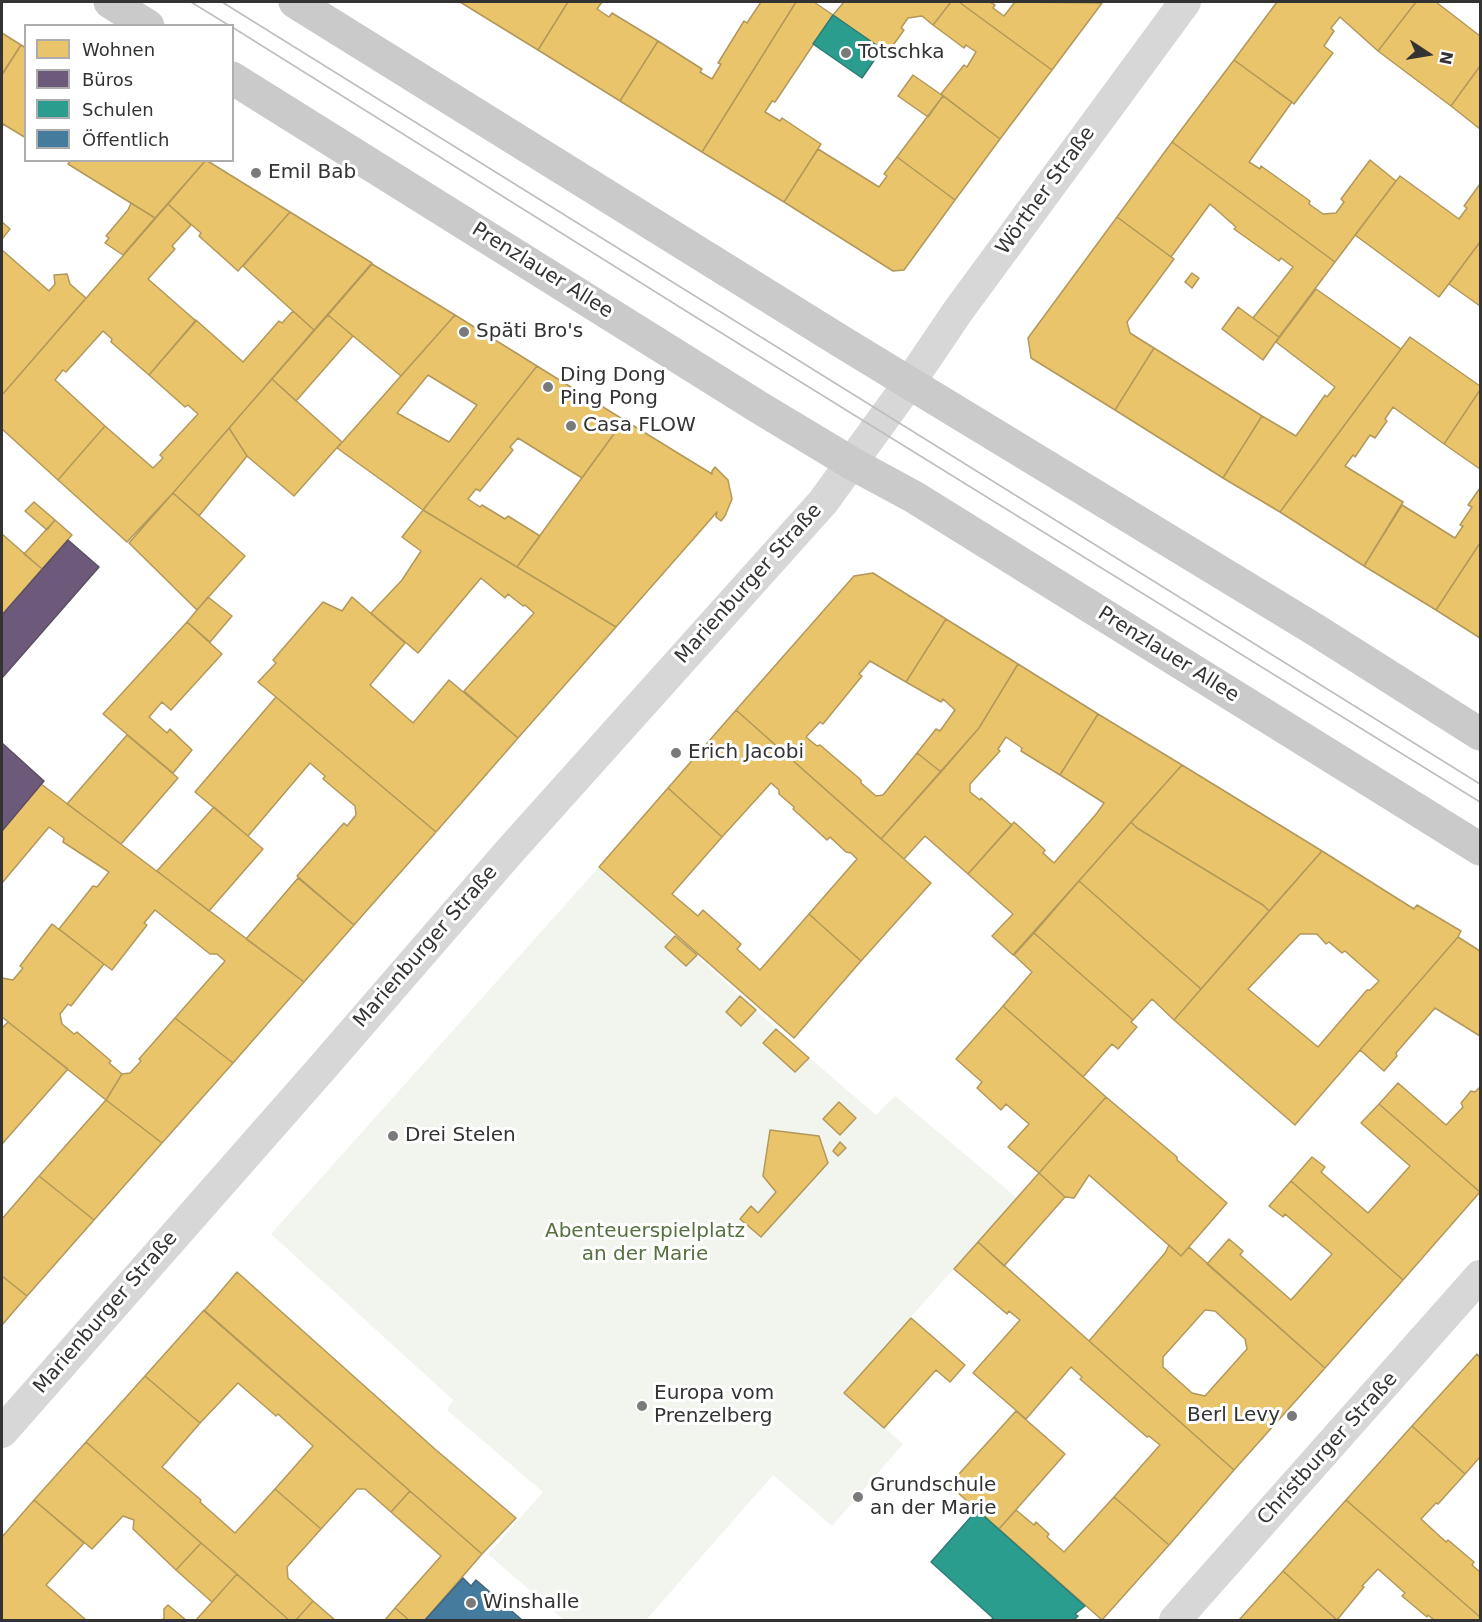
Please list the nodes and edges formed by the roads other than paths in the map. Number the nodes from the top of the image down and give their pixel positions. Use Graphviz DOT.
graph roads {
  1 [pos="110,2"];
  2 [pos="295,2"];
  3 [pos="1185,2"];
  4 [pos="145,24"];
  5 [pos="234,79"];
  6 [pos="910,382"];
  7 [pos="853,464"];
  8 [pos="1480,734"];
  9 [pos="1480,849"];
  10 [pos="1480,1276"];
  11 [pos="2,1432"];
  12 [pos="1175,1620"];
  1 -- 4 [label="main road"];
  2 -- 6 [label="main road"];
  3 -- 6 [label="street, Wörther Straße"];
  5 -- 7 [label="main road, Prenzlauer Allee"];
  6 -- 7 [label="street"];
  6 -- 8 [label="main road"];
  7 -- 9 [label="main road, Prenzlauer Allee"];
  7 -- 11 [label="street, Marienburger Straße"];
  10 -- 12 [label="street, Christburger Straße"];
}
